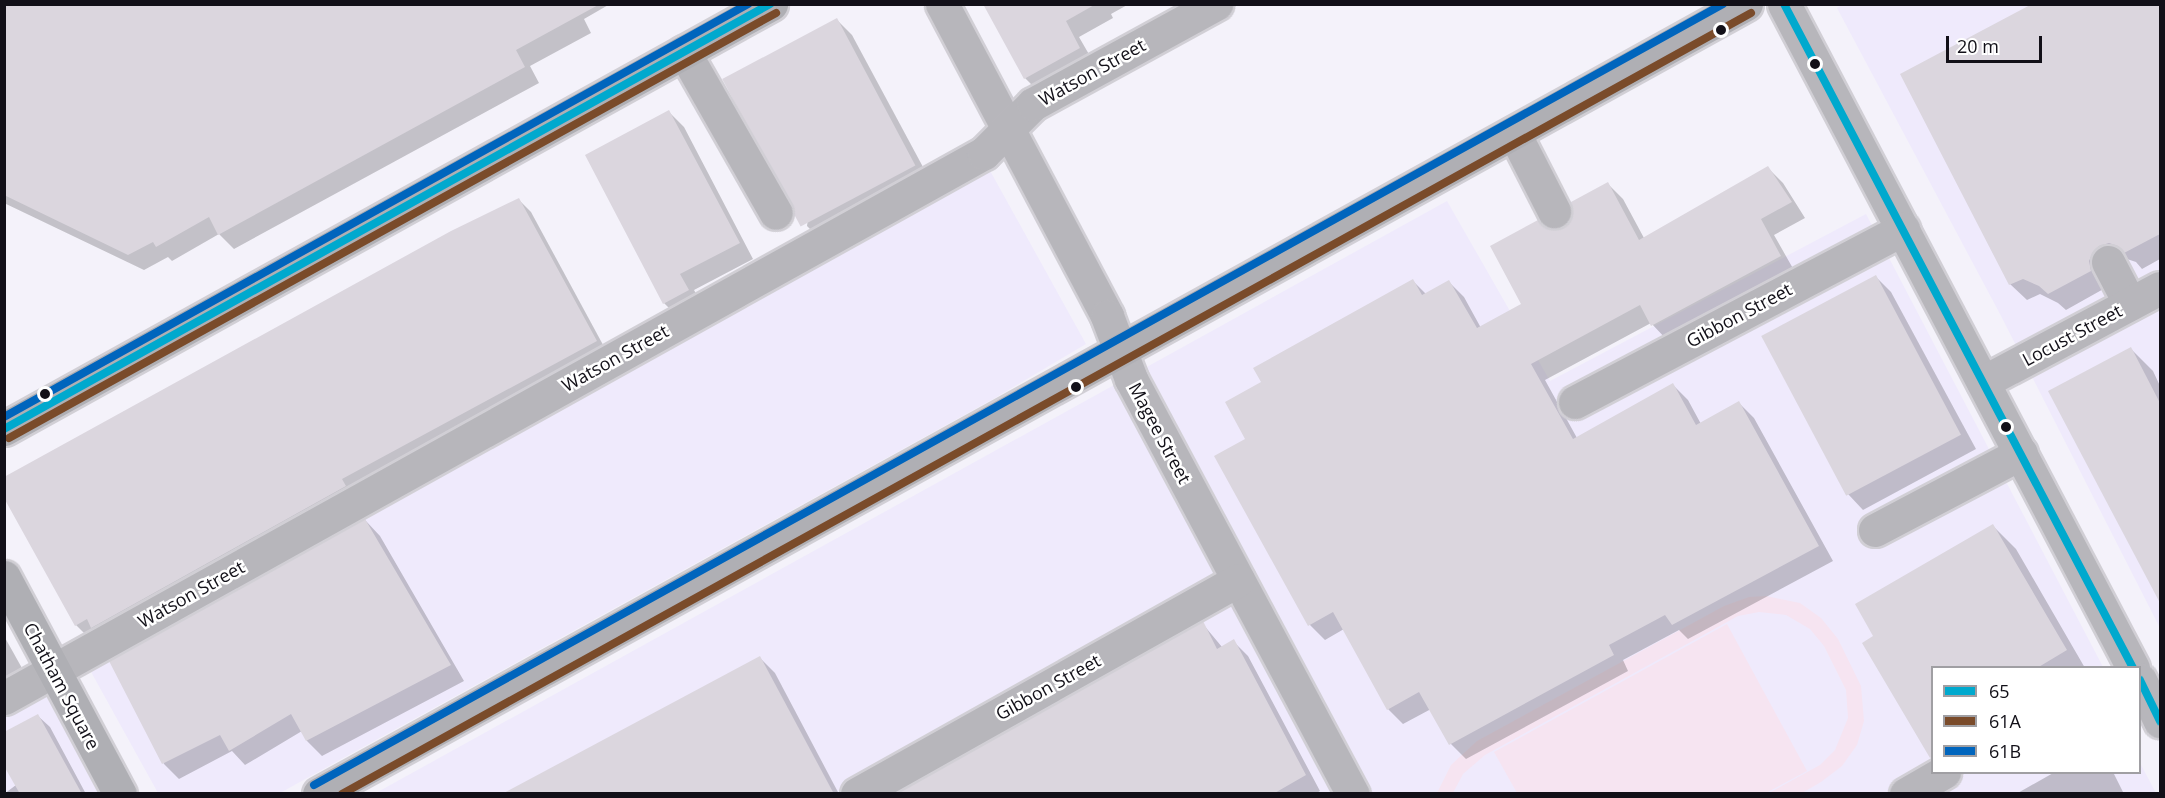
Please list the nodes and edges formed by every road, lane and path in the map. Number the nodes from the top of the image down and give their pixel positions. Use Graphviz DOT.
graph roads {
  1 [pos="771,4"];
  2 [pos="942,4"];
  3 [pos="1216,4"];
  4 [pos="1746,4"];
  5 [pos="1784,4"];
  6 [pos="684,52"];
  7 [pos="1008,128"];
  8 [pos="1514,133"];
  9 [pos="1554,211"];
  10 [pos="776,213"];
  11 [pos="1903,229"];
  12 [pos="2108,262"];
  13 [pos="2160,288"];
  14 [pos="2130,304"];
  15 [pos="1120,351"];
  16 [pos="1983,382"];
  17 [pos="1575,402"];
  18 [pos="4,429"];
  19 [pos="2021,453"];
  20 [pos="1875,531"];
  21 [pos="4,578"];
  22 [pos="1238,580"];
  23 [pos="2132,666"];
  24 [pos="54,671"];
  25 [pos="2141,684"];
  26 [pos="4,698"];
  27 [pos="2160,721"];
  28 [pos="1941,774"];
  29 [pos="120,794"];
  30 [pos="319,794"];
  31 [pos="857,794"];
  32 [pos="1353,794"];
  33 [pos="1906,794"];
  1 -- 6 [label="main road"];
  2 -- 7 [label="street, Magee Street"];
  3 -- 7 [label="street, Watson Street"];
  4 -- 8 [label="main road"];
  5 -- 11 [label="street"];
  6 -- 10 [label="street"];
  6 -- 18 [label="main road"];
  7 -- 15 [label="street, Magee Street"];
  7 -- 24 [label="street, Watson Street"];
  8 -- 9 [label="street"];
  8 -- 15 [label="main road"];
  11 -- 16 [label="street"];
  11 -- 17 [label="street, Gibbon Street"];
  12 -- 14 [label="street"];
  13 -- 14 [label="street, Locust Street"];
  14 -- 16 [label="street, Locust Street"];
  15 -- 22 [label="street, Magee Street"];
  15 -- 30 [label="main road"];
  16 -- 19 [label="street"];
  19 -- 20 [label="street"];
  19 -- 23 [label="street"];
  21 -- 24 [label="main road, Chatham Square"];
  22 -- 31 [label="street, Gibbon Street"];
  22 -- 32 [label="street, Magee Street"];
  24 -- 26 [label="street, Watson Street"];
  24 -- 29 [label="main road, Chatham Square"];
  25 -- 27 [label="street"];
  28 -- 33 [label="street"];
}
